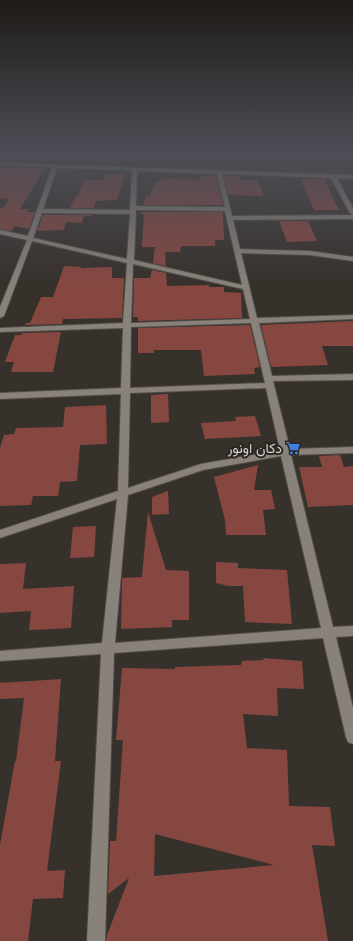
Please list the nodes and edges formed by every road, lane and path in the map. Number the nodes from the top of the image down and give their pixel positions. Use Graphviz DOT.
graph roads {
  1 [pos="45,196"];
  2 [pos="133,196"];
  3 [pos="225,196"];
  4 [pos="344,196"];
  5 [pos="132,210"];
  6 [pos="39,212"];
  7 [pos="353,213"];
  8 [pos="229,214"];
  9 [pos="353,217"];
  10 [pos="0,232"];
  11 [pos="30,239"];
  12 [pos="238,251"];
  13 [pos="353,259"];
  14 [pos="129,261"];
  15 [pos="246,288"];
  16 [pos="0,316"];
  17 [pos="353,317"];
  18 [pos="254,321"];
  19 [pos="126,326"];
  20 [pos="0,330"];
  21 [pos="353,377"];
  22 [pos="270,382"];
  23 [pos="126,392"];
  24 [pos="0,396"];
  25 [pos="353,450"];
  26 [pos="286,452"];
  27 [pos="123,491"];
  28 [pos="0,534"];
  29 [pos="353,630"];
  30 [pos="328,632"];
  31 [pos="108,649"];
  32 [pos="0,656"];
  33 [pos="353,737"];
  34 [pos="96,941"];
  1 -- 6 [label="street"];
  2 -- 5 [label="street"];
  3 -- 8 [label="street"];
  4 -- 7 [label="street"];
  5 -- 6 [label="street"];
  5 -- 8 [label="street"];
  5 -- 14 [label="street"];
  6 -- 11 [label="street"];
  8 -- 9 [label="street"];
  8 -- 12 [label="street"];
  10 -- 11 [label="street"];
  11 -- 14 [label="street"];
  11 -- 16 [label="street"];
  12 -- 13 [label="street"];
  12 -- 15 [label="street"];
  14 -- 15 [label="street"];
  14 -- 19 [label="street"];
  15 -- 18 [label="street"];
  17 -- 18 [label="street"];
  18 -- 19 [label="street"];
  18 -- 22 [label="street"];
  19 -- 20 [label="street"];
  19 -- 23 [label="street"];
  21 -- 22 [label="street"];
  22 -- 23 [label="street"];
  22 -- 26 [label="street"];
  23 -- 24 [label="street"];
  23 -- 27 [label="street"];
  25 -- 26 [label="street"];
  26 -- 27 [label="street"];
  26 -- 30 [label="street"];
  27 -- 28 [label="street"];
  27 -- 31 [label="street"];
  29 -- 30 [label="street"];
  30 -- 31 [label="street"];
  30 -- 33 [label="street"];
  31 -- 32 [label="street"];
  31 -- 34 [label="street"];
}
